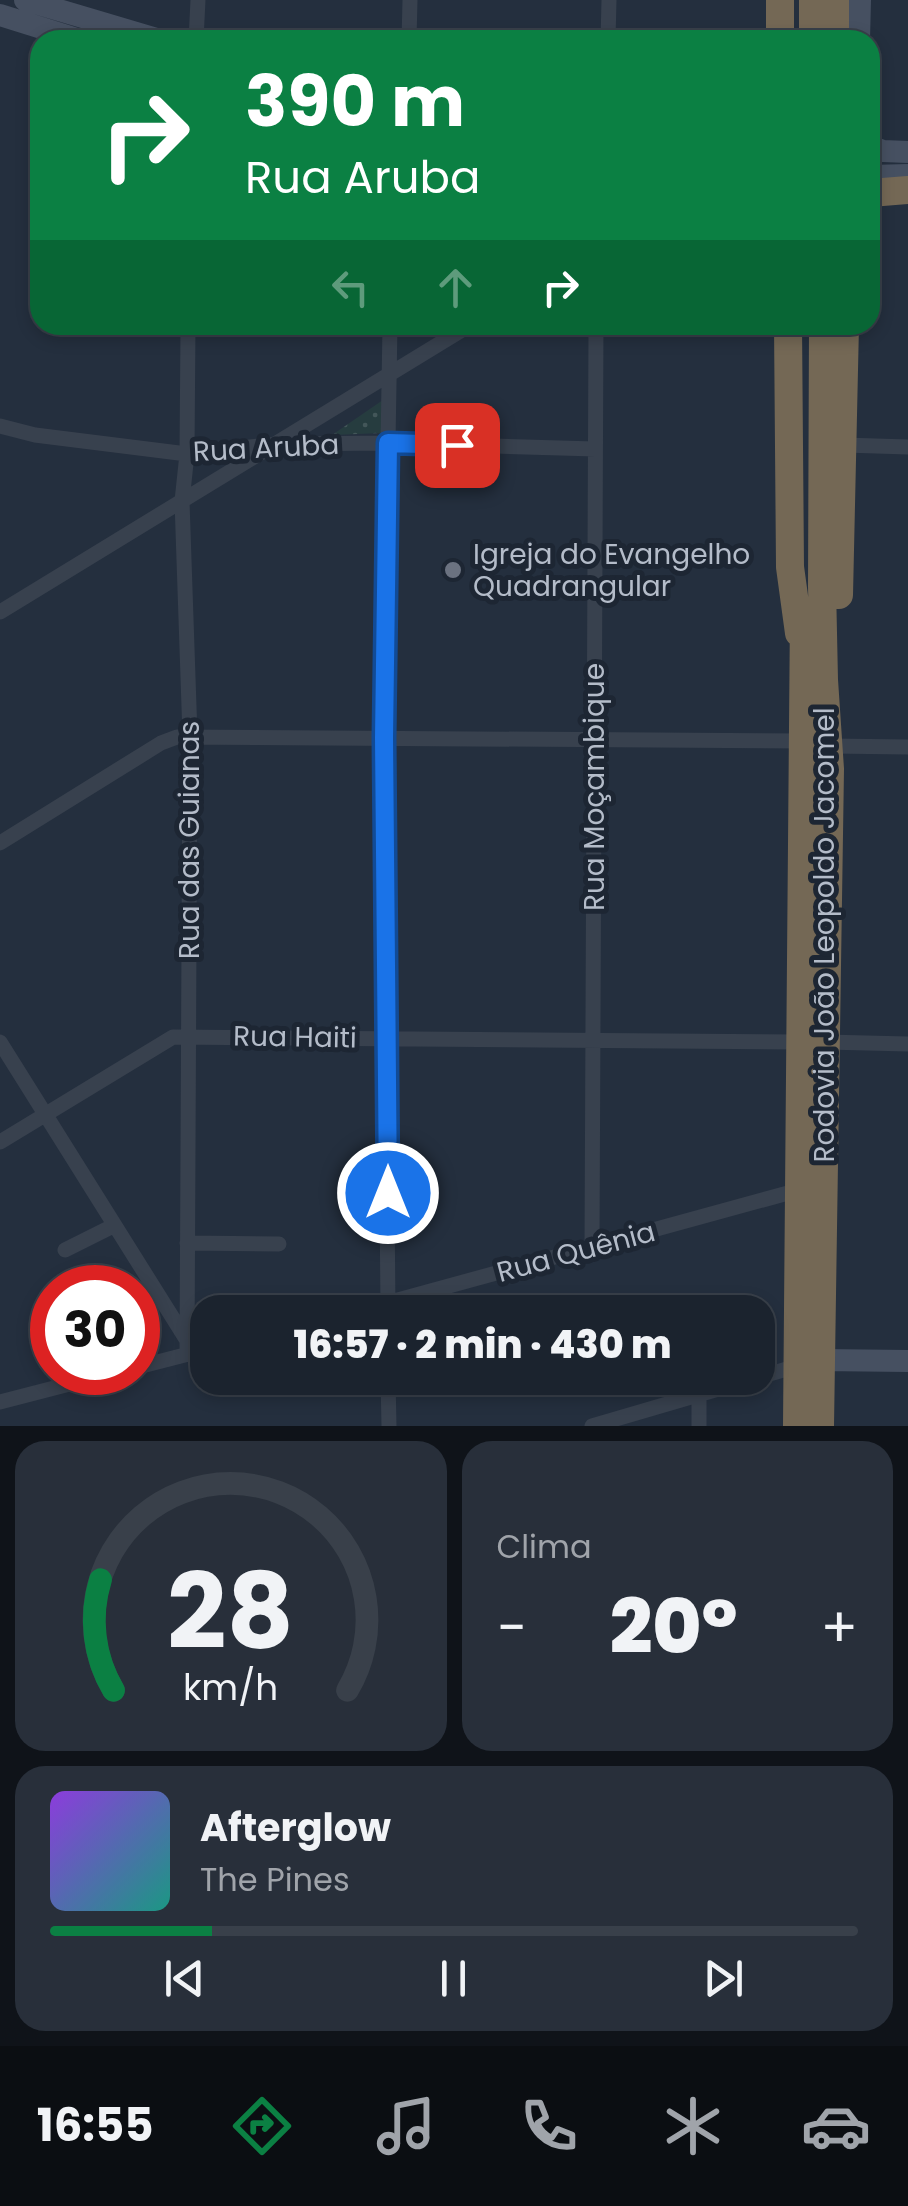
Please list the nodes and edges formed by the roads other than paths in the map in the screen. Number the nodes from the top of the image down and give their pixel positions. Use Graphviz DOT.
graph roads {
  1 [pos="25,0"];
  2 [pos="198,0"];
  3 [pos="410,0"];
  4 [pos="609,0"];
  5 [pos="780,0"];
  6 [pos="813,0"];
  7 [pos="835,0"];
  8 [pos="860,0"];
  9 [pos="0,16"];
  10 [pos="47,30"];
  11 [pos="126,30"];
  12 [pos="196,30"];
  13 [pos="409,30"];
  14 [pos="608,30"];
  15 [pos="780,30"];
  16 [pos="833,30"];
  17 [pos="836,30"];
  18 [pos="839,30"];
  19 [pos="880,150"];
  20 [pos="908,152"];
  21 [pos="908,163"];
  22 [pos="880,164"];
  23 [pos="908,175"];
  24 [pos="880,176"];
  25 [pos="908,190"];
  26 [pos="880,192"];
  27 [pos="188,335"];
  28 [pos="390,335"];
  29 [pos="453,335"];
  30 [pos="596,335"];
  31 [pos="788,335"];
  32 [pos="809,335"];
  33 [pos="824,335"];
  34 [pos="845,335"];
  35 [pos="389,374"];
  36 [pos="0,426"];
  37 [pos="388,443"];
  38 [pos="278,444"];
  39 [pos="844,445"];
  40 [pos="908,447"];
  41 [pos="595,449"];
  42 [pos="187,454"];
  43 [pos="182,501"];
  44 [pos="0,612"];
  45 [pos="804,666"];
  46 [pos="190,736"];
  47 [pos="384,738"];
  48 [pos="594,740"];
  49 [pos="816,744"];
  50 [pos="908,747"];
  51 [pos="0,843"];
  52 [pos="188,1036"];
  53 [pos="386,1038"];
  54 [pos="593,1041"];
  55 [pos="0,1042"];
  56 [pos="813,1042"];
  57 [pos="908,1044"];
  58 [pos="45,1114"];
  59 [pos="0,1142"];
  60 [pos="799,1190"];
  61 [pos="113,1226"];
  62 [pos="187,1243"];
  63 [pos="278,1244"];
  64 [pos="592,1248"];
  65 [pos="65,1250"];
  66 [pos="388,1295"];
  67 [pos="432,1295"];
  68 [pos="187,1348"];
  69 [pos="190,1348"];
  70 [pos="160,1358"];
  71 [pos="908,1361"];
  72 [pos="809,1363"];
  73 [pos="775,1373"];
  74 [pos="30,1394"];
  75 [pos="388,1395"];
  76 [pos="699,1395"];
  77 [pos="0,1402"];
  78 [pos="389,1426"];
  79 [pos="592,1426"];
  80 [pos="699,1426"];
  81 [pos="798,1426"];
  82 [pos="820,1426"];
  1 -- 11 [label="main road"];
  2 -- 12 [label="street"];
  3 -- 13 [label="street"];
  4 -- 14 [label="street"];
  5 -- 15 [label="highway"];
  6 -- 16 [label="highway"];
  7 -- 17 [label="highway"];
  8 -- 18 [label="main road"];
  9 -- 10 [label="main road"];
  19 -- 20 [label="main road"];
  21 -- 22 [label="main road"];
  23 -- 24 [label="main road"];
  25 -- 26 [label="highway"];
  27 -- 42 [label="street, Rua das Guianas"];
  28 -- 35 [label="street"];
  29 -- 35 [label="street"];
  30 -- 41 [label="street, Rua Moçambique"];
  31 -- 45 [label="highway"];
  32 -- 45 [label="highway, Rodovia João Leopoldo Jacomel"];
  33 -- 49 [label="highway, Rodovia João Leopoldo Jacomel"];
  34 -- 39 [label="highway"];
  35 -- 37 [label="street"];
  35 -- 38 [label="street"];
  36 -- 42 [label="street, Rua Aruba"];
  37 -- 38 [label="street, Rua Aruba"];
  37 -- 41 [label="street, Rua Aruba"];
  37 -- 47 [label="street"];
  38 -- 42 [label="street, Rua Aruba"];
  38 -- 43 [label="street"];
  39 -- 40 [label="street"];
  39 -- 49 [label="highway"];
  41 -- 48 [label="street, Rua Moçambique"];
  42 -- 43 [label="street, Rua das Guianas"];
  43 -- 44 [label="street"];
  43 -- 46 [label="street, Rua das Guianas"];
  45 -- 49 [label="highway, Rodovia João Leopoldo Jacomel"];
  46 -- 47 [label="street"];
  46 -- 51 [label="street"];
  46 -- 52 [label="street, Rua das Guianas"];
  47 -- 48 [label="street"];
  47 -- 53 [label="street"];
  48 -- 49 [label="street"];
  48 -- 54 [label="street, Rua Moçambique"];
  49 -- 50 [label="street"];
  49 -- 56 [label="highway, Rodovia João Leopoldo Jacomel"];
  52 -- 53 [label="street, Rua Haiti"];
  52 -- 58 [label="street, Rua Haiti"];
  52 -- 62 [label="street, Rua das Guianas"];
  53 -- 54 [label="street, Rua Haiti"];
  53 -- 66 [label="street"];
  54 -- 56 [label="street, Rua Haiti"];
  54 -- 64 [label="street, Rua Moçambique"];
  55 -- 58 [label="street"];
  56 -- 57 [label="street, Rua Haiti"];
  56 -- 60 [label="highway, Rodovia João Leopoldo Jacomel"];
  56 -- 72 [label="highway, Rodovia João Leopoldo Jacomel"];
  58 -- 59 [label="street, Rua Haiti"];
  58 -- 61 [label="street"];
  60 -- 64 [label="street, Rua Quênia"];
  60 -- 72 [label="highway, Rodovia João Leopoldo Jacomel"];
  61 -- 65 [label="street"];
  61 -- 68 [label="street"];
  62 -- 63 [label="street"];
  62 -- 68 [label="street, Rua das Guianas"];
  64 -- 67 [label="street, Rua Quênia"];
  68 -- 69 [label="street"];
  68 -- 70 [label="street"];
  71 -- 72 [label="main road"];
  72 -- 73 [label="street"];
  72 -- 81 [label="highway, Rodovia João Leopoldo Jacomel"];
  72 -- 82 [label="highway, Rodovia João Leopoldo Jacomel"];
  74 -- 77 [label="street"];
  75 -- 78 [label="street"];
  76 -- 79 [label="street"];
  76 -- 80 [label="street"];
}
